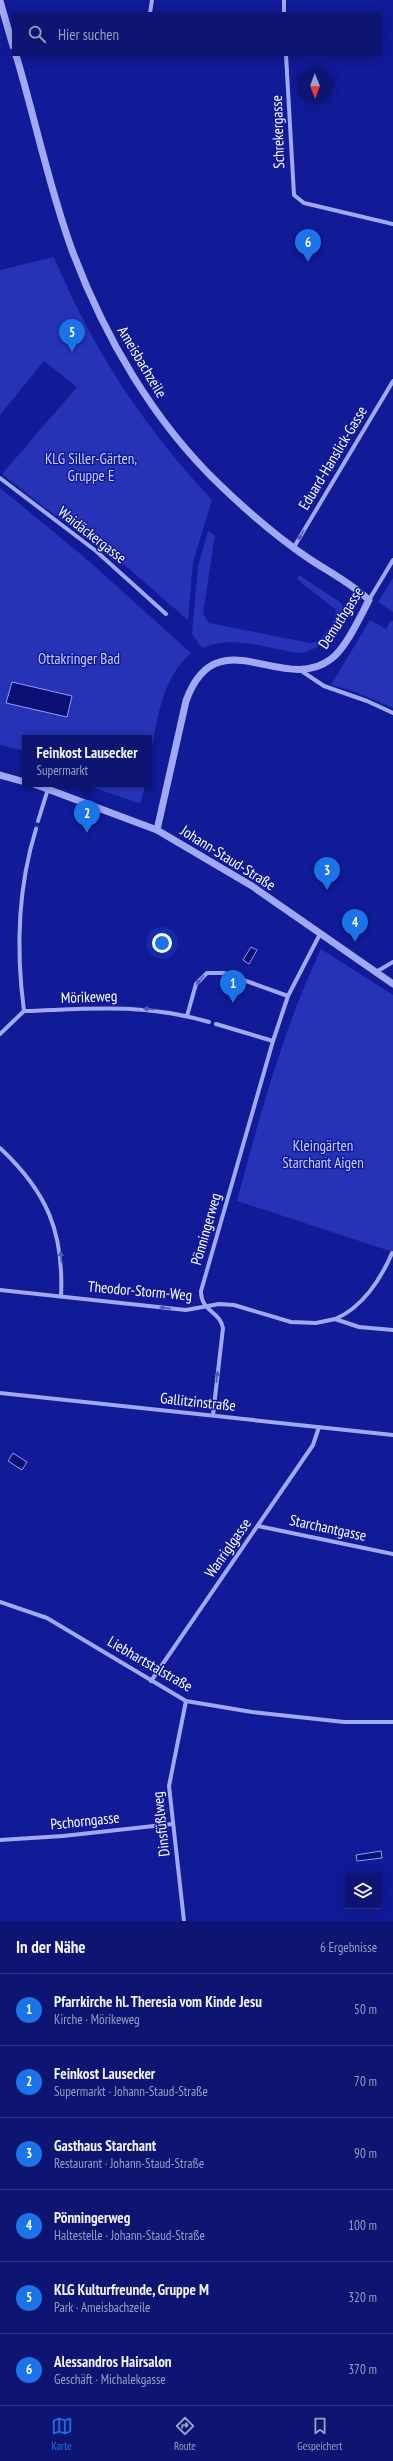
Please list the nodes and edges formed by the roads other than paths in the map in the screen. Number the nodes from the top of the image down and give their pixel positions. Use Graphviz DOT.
graph roads {
  1 [pos="152,0"];
  2 [pos="284,0"];
  3 [pos="0,1"];
  4 [pos="150,12"];
  5 [pos="284,12"];
  6 [pos="12,43"];
  7 [pos="16,56"];
  8 [pos="286,56"];
  9 [pos="393,224"];
  10 [pos="393,381"];
  11 [pos="0,478"];
  12 [pos="294,547"];
  13 [pos="393,560"];
  14 [pos="369,600"];
  15 [pos="166,614"];
  16 [pos="300,670"];
  17 [pos="393,713"];
  18 [pos="0,775"];
  19 [pos="22,781"];
  20 [pos="44,787"];
  21 [pos="48,788"];
  22 [pos="38,821"];
  23 [pos="36,829"];
  24 [pos="157,830"];
  25 [pos="320,934"];
  26 [pos="393,962"];
  27 [pos="376,972"];
  28 [pos="393,984"];
  29 [pos="288,996"];
  30 [pos="24,1011"];
  31 [pos="187,1016"];
  32 [pos="209,1022"];
  33 [pos="216,1024"];
  34 [pos="0,1034"];
  35 [pos="273,1041"];
  36 [pos="0,1148"];
  37 [pos="392,1253"];
  38 [pos="0,1290"];
  39 [pos="61,1296"];
  40 [pos="204,1306"];
  41 [pos="335,1319"];
  42 [pos="393,1330"];
  43 [pos="0,1393"];
  44 [pos="212,1415"];
  45 [pos="319,1427"];
  46 [pos="393,1435"];
  47 [pos="258,1526"];
  48 [pos="393,1554"];
  49 [pos="0,1602"];
  50 [pos="151,1681"];
  51 [pos="186,1701"];
  52 [pos="393,1722"];
  53 [pos="172,1824"];
  54 [pos="0,1840"];
  55 [pos="184,1921"];
  1 -- 4 [label="street"];
  2 -- 5 [label="street"];
  3 -- 6 [label="street"];
  7 -- 12 [label="street, Ameisbachzeile"];
  8 -- 9 [label="street, Schrekergasse"];
  10 -- 12 [label="street, Eduard-Hanslick-Gasse, one-way"];
  11 -- 15 [label="street, Waidäckergasse"];
  12 -- 14 [label="street, Ameisbachzeile"];
  13 -- 14 [label="street, Demuthgasse"];
  14 -- 16 [label="street, Demuthgasse"];
  16 -- 17 [label="street"];
  16 -- 24 [label="street, Demuthgasse"];
  18 -- 19 [label="street"];
  20 -- 21 [label="street, Johann-Staud-Straße"];
  21 -- 22 [label="street"];
  21 -- 24 [label="street, Johann-Staud-Straße"];
  23 -- 30 [label="street"];
  24 -- 25 [label="street, Johann-Staud-Straße"];
  25 -- 27 [label="street, Johann-Staud-Straße"];
  25 -- 29 [label="street, Pönningerweg"];
  26 -- 27 [label="street"];
  27 -- 28 [label="street, Johann-Staud-Straße"];
  29 -- 31 [label="street, one-way"];
  29 -- 35 [label="street, Pönningerweg"];
  31 -- 30 [label="street, Mörikeweg, one-way"];
  30 -- 34 [label="street"];
  31 -- 32 [label="street, Mörikeweg"];
  33 -- 35 [label="street"];
  35 -- 40 [label="street, Pönningerweg"];
  39 -- 36 [label="street, one-way"];
  37 -- 41 [label="street"];
  38 -- 39 [label="street, Theodor-Storm-Weg"];
  40 -- 39 [label="street, Theodor-Storm-Weg, one-way"];
  40 -- 41 [label="street, Theodor-Storm-Weg"];
  44 -- 40 [label="street, one-way"];
  41 -- 42 [label="street, Theodor-Storm-Weg"];
  43 -- 44 [label="street, Gallitzinstraße"];
  44 -- 45 [label="street, Gallitzinstraße"];
  45 -- 46 [label="street, Gallitzinstraße"];
  45 -- 47 [label="street, Wanriglgasse"];
  47 -- 48 [label="street, Starchantgasse"];
  47 -- 50 [label="street, Wanriglgasse"];
  49 -- 50 [label="street, Liebhartstalstraße"];
  50 -- 51 [label="street, Liebhartstalstraße"];
  51 -- 52 [label="street, Liebhartstalstraße"];
  51 -- 53 [label="street, Dinsfüßlweg"];
  53 -- 54 [label="street, Pschorngasse"];
  53 -- 55 [label="street, Dinsfüßlweg"];
}
